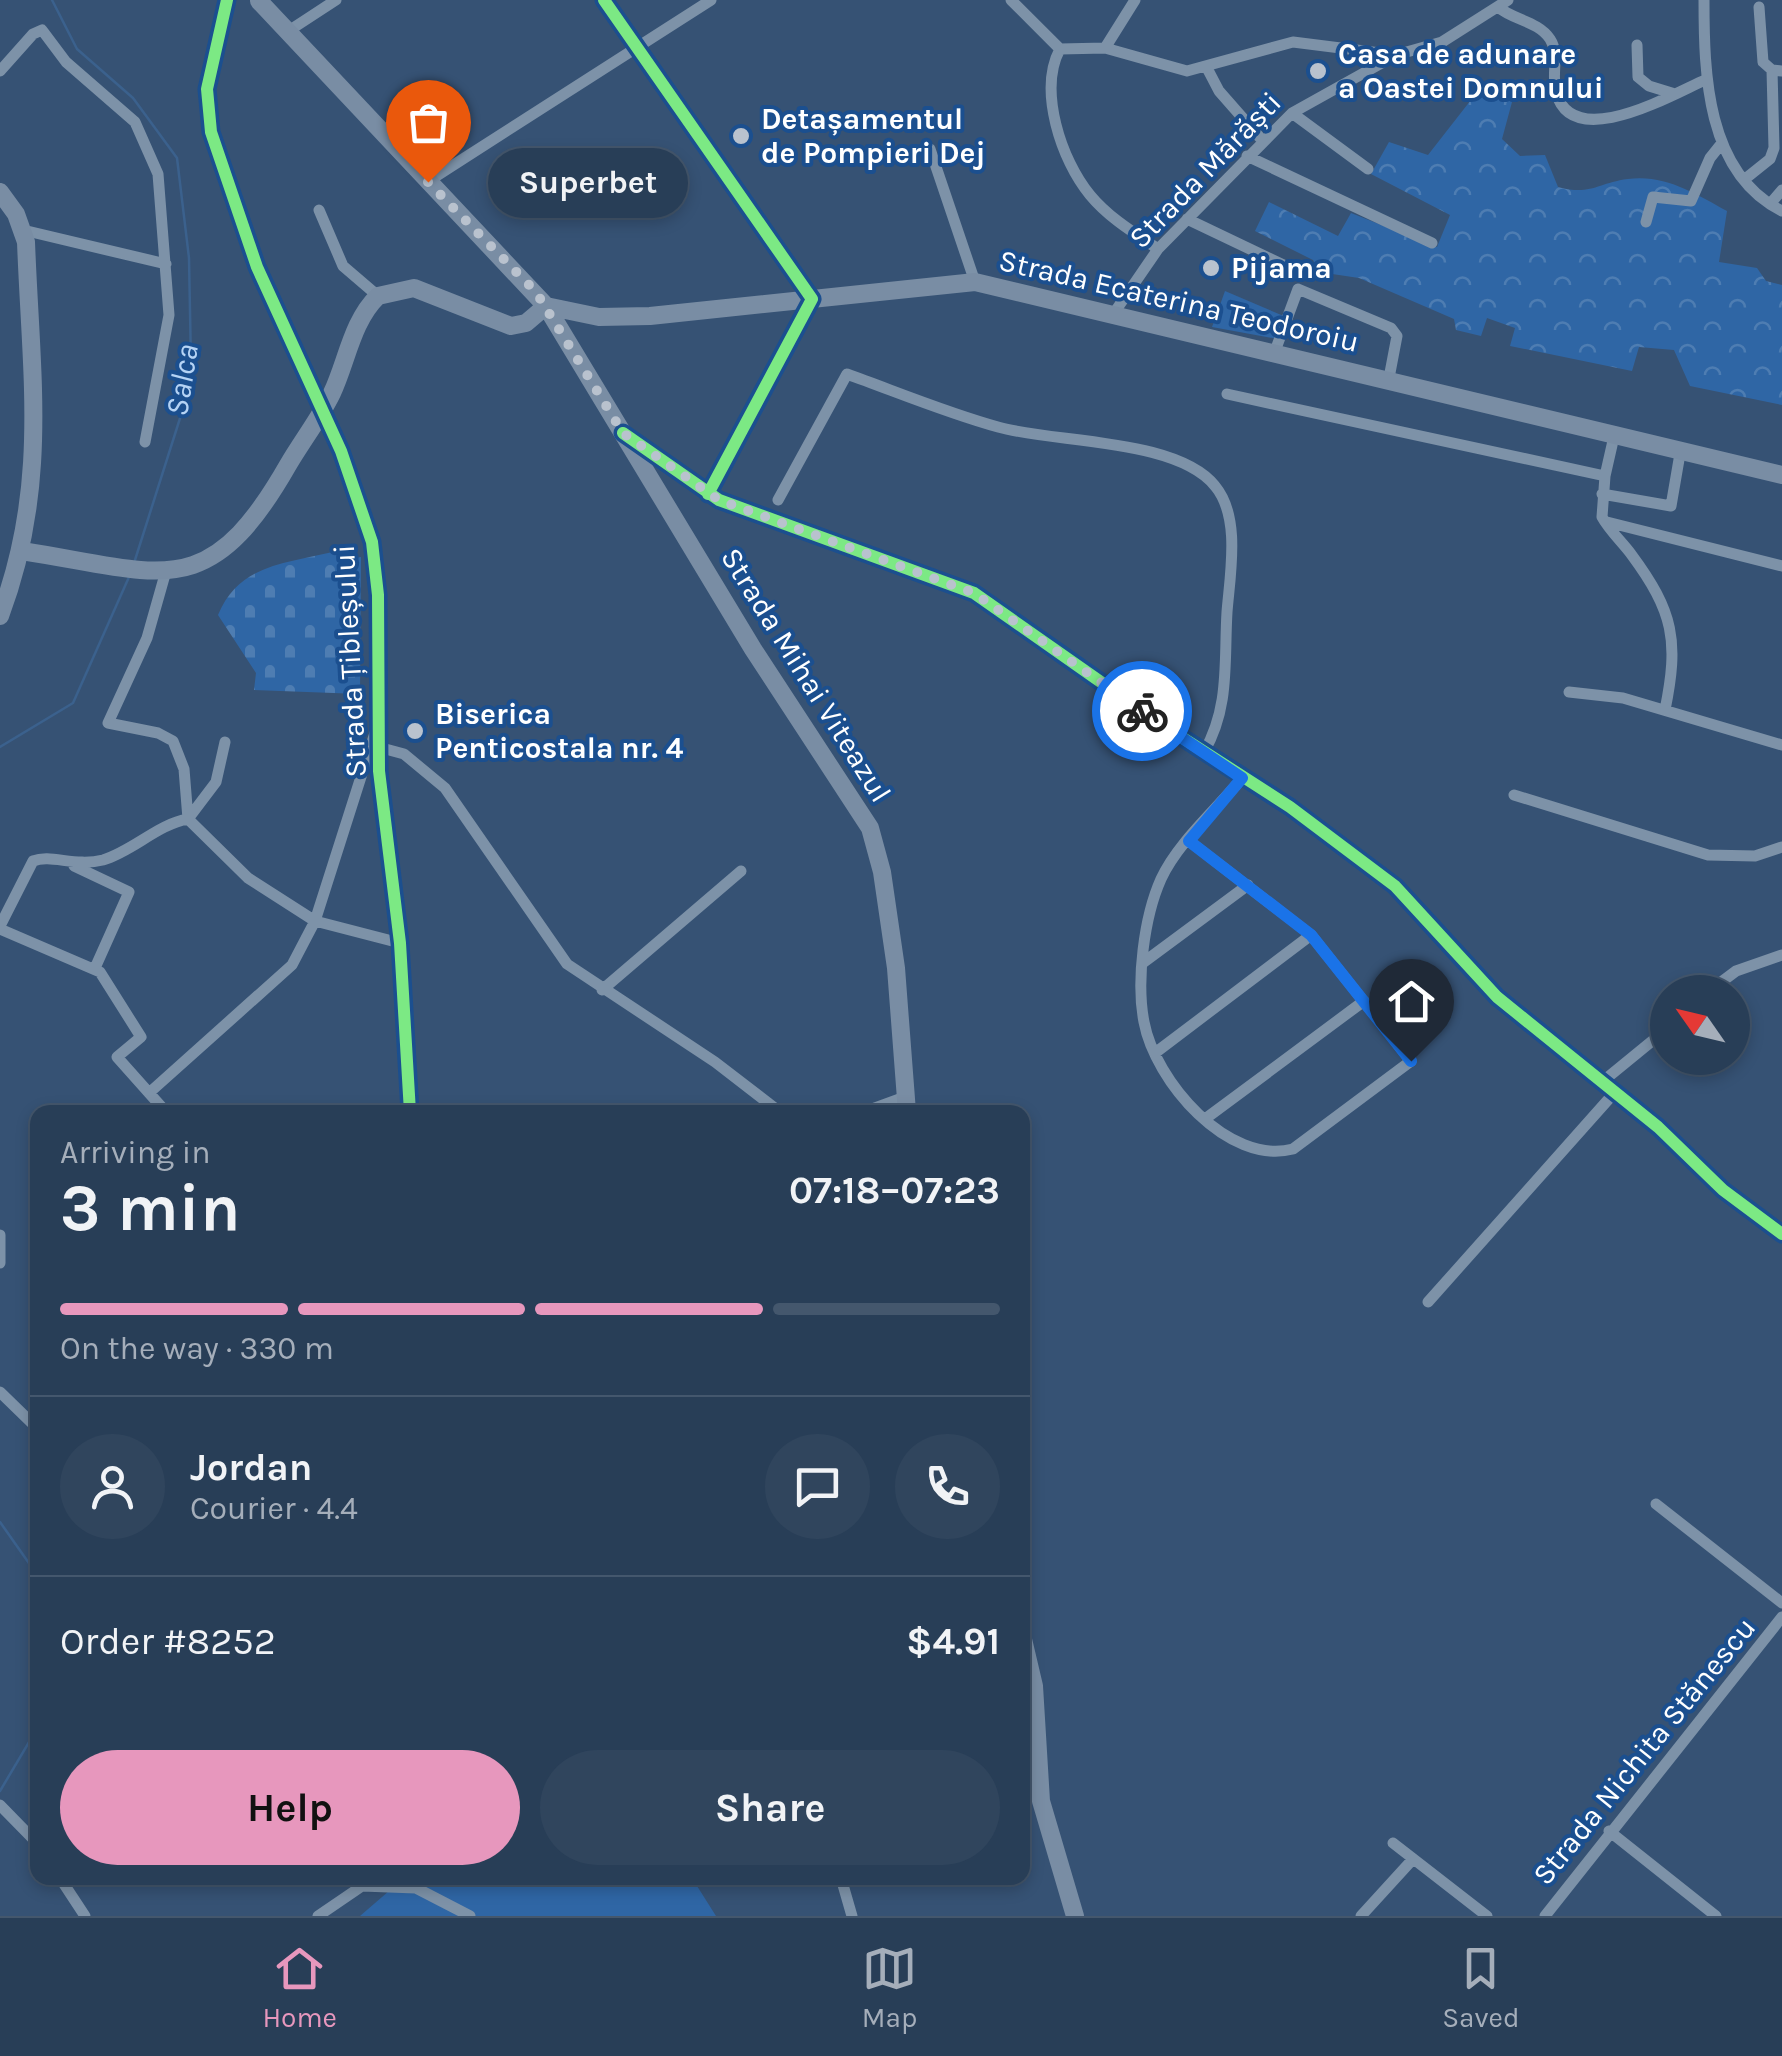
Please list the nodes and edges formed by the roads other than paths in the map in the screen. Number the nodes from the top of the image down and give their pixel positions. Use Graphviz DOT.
graph roads {
  1 [pos="227,0"];
  2 [pos="243,0"];
  3 [pos="336,0"];
  4 [pos="604,0"];
  5 [pos="711,0"];
  6 [pos="1011,0"];
  7 [pos="1135,0"];
  8 [pos="1704,0"];
  9 [pos="260,1"];
  10 [pos="1503,4"];
  11 [pos="1760,8"];
  12 [pos="288,32"];
  13 [pos="1637,44"];
  14 [pos="638,47"];
  15 [pos="1060,48"];
  16 [pos="1105,48"];
  17 [pos="1396,55"];
  18 [pos="1207,68"];
  19 [pos="0,71"];
  20 [pos="1777,71"];
  21 [pos="1705,80"];
  22 [pos="1674,94"];
  23 [pos="1292,113"];
  24 [pos="1262,140"];
  25 [pos="1722,143"];
  26 [pos="930,148"];
  27 [pos="1247,156"];
  28 [pos="1368,169"];
  29 [pos="1746,179"];
  30 [pos="428,182"];
  31 [pos="1782,190"];
  32 [pos="0,192"];
  33 [pos="1770,204"];
  34 [pos="319,210"];
  35 [pos="1782,211"];
  36 [pos="1187,219"];
  37 [pos="1646,222"];
  38 [pos="23,230"];
  39 [pos="1432,243"];
  40 [pos="1158,248"];
  41 [pos="166,264"];
  42 [pos="1296,271"];
  43 [pos="974,282"];
  44 [pos="378,296"];
  45 [pos="812,299"];
  46 [pos="546,306"];
  47 [pos="1114,313"];
  48 [pos="1275,351"];
  49 [pos="1389,378"];
  50 [pos="1228,394"];
  51 [pos="323,410"];
  52 [pos="1616,432"];
  53 [pos="623,433"];
  54 [pos="146,442"];
  55 [pos="1682,448"];
  56 [pos="1782,460"];
  57 [pos="1743,463"];
  58 [pos="1604,476"];
  59 [pos="1782,476"];
  60 [pos="708,494"];
  61 [pos="1602,494"];
  62 [pos="778,500"];
  63 [pos="1604,522"];
  64 [pos="22,552"];
  65 [pos="1782,566"];
  66 [pos="157,570"];
  67 [pos="0,616"];
  68 [pos="1569,692"];
  69 [pos="1665,710"];
  70 [pos="377,729"];
  71 [pos="225,742"];
  72 [pos="1782,745"];
  73 [pos="378,747"];
  74 [pos="1204,752"];
  75 [pos="1242,778"];
  76 [pos="1514,795"];
  77 [pos="188,819"];
  78 [pos="1189,841"];
  79 [pos="1782,847"];
  80 [pos="74,866"];
  81 [pos="741,871"];
  82 [pos="1248,885"];
  83 [pos="5,903"];
  84 [pos="314,921"];
  85 [pos="0,928"];
  86 [pos="1311,935"];
  87 [pos="400,944"];
  88 [pos="1782,955"];
  89 [pos="1144,962"];
  90 [pos="95,968"];
  91 [pos="1731,975"];
  92 [pos="602,990"];
  93 [pos="1364,1001"];
  94 [pos="1650,1043"];
  95 [pos="1155,1053"];
  96 [pos="1602,1082"];
  97 [pos="1616,1092"];
  98 [pos="149,1093"];
  99 [pos="160,1105"];
  100 [pos="410,1105"];
  101 [pos="771,1105"];
  102 [pos="906,1105"];
  103 [pos="1205,1119"];
  104 [pos="1782,1234"];
  105 [pos="0,1235"];
  106 [pos="0,1263"];
  107 [pos="1428,1302"];
  108 [pos="0,1392"];
  109 [pos="30,1421"];
  110 [pos="1656,1504"];
  111 [pos="1782,1603"];
  112 [pos="1782,1617"];
  113 [pos="1030,1669"];
  114 [pos="0,1806"];
  115 [pos="1610,1832"];
  116 [pos="30,1836"];
  117 [pos="1393,1844"];
  118 [pos="1413,1859"];
  119 [pos="64,1885"];
  120 [pos="842,1885"];
  121 [pos="79,1913"];
  122 [pos="318,1916"];
  123 [pos="470,1916"];
  124 [pos="852,1916"];
  125 [pos="1075,1916"];
  126 [pos="1361,1916"];
  127 [pos="1487,1916"];
  128 [pos="1544,1916"];
  129 [pos="1716,1916"];
  1 -- 51 [label="street, Strada Țibleșului"];
  2 -- 9 [label="main road"];
  3 -- 12 [label="street"];
  4 -- 14 [label="street"];
  5 -- 14 [label="street"];
  6 -- 15 [label="street"];
  7 -- 16 [label="street"];
  8 -- 21 [label="street"];
  9 -- 12 [label="main road, Strada Mihai Viteazul"];
  10 -- 17 [label="street, Strada Mărăști"];
  10 -- 22 [label="street"];
  11 -- 20 [label="street"];
  12 -- 30 [label="main road, Strada Mihai Viteazul"];
  13 -- 22 [label="street"];
  14 -- 30 [label="street"];
  14 -- 45 [label="street"];
  15 -- 16 [label="street"];
  15 -- 40 [label="street"];
  16 -- 18 [label="street"];
  17 -- 18 [label="street"];
  17 -- 23 [label="street, Strada Mărăști"];
  18 -- 24 [label="street"];
  19 -- 41 [label="street"];
  20 -- 29 [label="street"];
  21 -- 22 [label="street"];
  21 -- 25 [label="street"];
  23 -- 24 [label="street, Strada Mărăști"];
  23 -- 28 [label="street"];
  24 -- 27 [label="street, Strada Mărăști"];
  25 -- 29 [label="street"];
  25 -- 37 [label="street"];
  26 -- 43 [label="street"];
  27 -- 36 [label="street, Strada Mărăști"];
  27 -- 39 [label="street"];
  29 -- 33 [label="street"];
  30 -- 46 [label="main road, Strada Mihai Viteazul"];
  31 -- 33 [label="street"];
  32 -- 38 [label="main road"];
  33 -- 35 [label="street"];
  34 -- 44 [label="street"];
  36 -- 40 [label="street, Strada Mărăști"];
  36 -- 42 [label="street"];
  38 -- 41 [label="street"];
  38 -- 64 [label="main road"];
  40 -- 47 [label="street, Strada Mărăști"];
  41 -- 54 [label="street"];
  43 -- 45 [label="main road, Strada Ecaterina Teodoroiu"];
  43 -- 47 [label="main road, Strada Ecaterina Teodoroiu"];
  44 -- 46 [label="main road"];
  44 -- 51 [label="main road"];
  45 -- 46 [label="main road, Strada Ecaterina Teodoroiu"];
  45 -- 60 [label="street"];
  46 -- 53 [label="main road, Strada Mihai Viteazul"];
  47 -- 48 [label="main road, Strada Ecaterina Teodoroiu"];
  48 -- 49 [label="main road, Strada Ecaterina Teodoroiu"];
  48 -- 49 [label="street"];
  49 -- 52 [label="main road, Strada Ecaterina Teodoroiu"];
  50 -- 58 [label="street"];
  51 -- 66 [label="main road"];
  51 -- 70 [label="street, Strada Țibleșului"];
  52 -- 55 [label="main road, Strada Ecaterina Teodoroiu"];
  52 -- 58 [label="street"];
  53 -- 60 [label="street"];
  53 -- 102 [label="main road, Strada Mihai Viteazul"];
  55 -- 57 [label="main road, Strada Ecaterina Teodoroiu"];
  55 -- 61 [label="street"];
  56 -- 57 [label="main road, Strada Ecaterina Teodoroiu"];
  57 -- 59 [label="main road, Strada Ecaterina Teodoroiu"];
  58 -- 61 [label="street"];
  60 -- 74 [label="street"];
  61 -- 63 [label="street"];
  62 -- 74 [label="street"];
  63 -- 65 [label="street"];
  63 -- 69 [label="street"];
  64 -- 66 [label="main road"];
  64 -- 67 [label="main road"];
  66 -- 77 [label="street"];
  68 -- 69 [label="street"];
  69 -- 72 [label="street"];
  70 -- 73 [label="street, Strada Țibleșului"];
  70 -- 84 [label="street, Strada Țibleșului"];
  71 -- 77 [label="street"];
  73 -- 87 [label="street, Strada Țibleșului"];
  73 -- 92 [label="street"];
  74 -- 75 [label="street"];
  75 -- 78 [label="street"];
  75 -- 96 [label="street"];
  76 -- 79 [label="street"];
  77 -- 80 [label="street"];
  77 -- 84 [label="street"];
  78 -- 82 [label="street"];
  78 -- 89 [label="street"];
  80 -- 83 [label="street"];
  80 -- 90 [label="street"];
  81 -- 92 [label="street"];
  82 -- 86 [label="street"];
  82 -- 89 [label="street"];
  83 -- 85 [label="street"];
  84 -- 87 [label="street"];
  84 -- 98 [label="street, Strada Țibleșului"];
  85 -- 90 [label="street"];
  86 -- 93 [label="street"];
  86 -- 95 [label="street"];
  87 -- 100 [label="street, Strada Țibleșului"];
  88 -- 91 [label="street"];
  89 -- 95 [label="street"];
  90 -- 98 [label="street"];
  92 -- 101 [label="street"];
  93 -- 103 [label="street"];
  93 -- 103 [label="street"];
  94 -- 96 [label="street"];
  95 -- 103 [label="street"];
  96 -- 97 [label="street"];
  97 -- 104 [label="street"];
  97 -- 107 [label="street"];
  98 -- 99 [label="street"];
  105 -- 106 [label="street"];
  108 -- 109 [label="street"];
  110 -- 111 [label="street, Strada Nichita Stănescu"];
  112 -- 115 [label="street, Strada Nichita Stănescu"];
  113 -- 125 [label="main road"];
  114 -- 116 [label="street"];
  115 -- 128 [label="street, Strada Nichita Stănescu"];
  115 -- 129 [label="street"];
  117 -- 118 [label="street"];
  118 -- 126 [label="street"];
  118 -- 127 [label="street"];
  119 -- 121 [label="street"];
  120 -- 124 [label="street"];
  122 -- 123 [label="street"];
}
